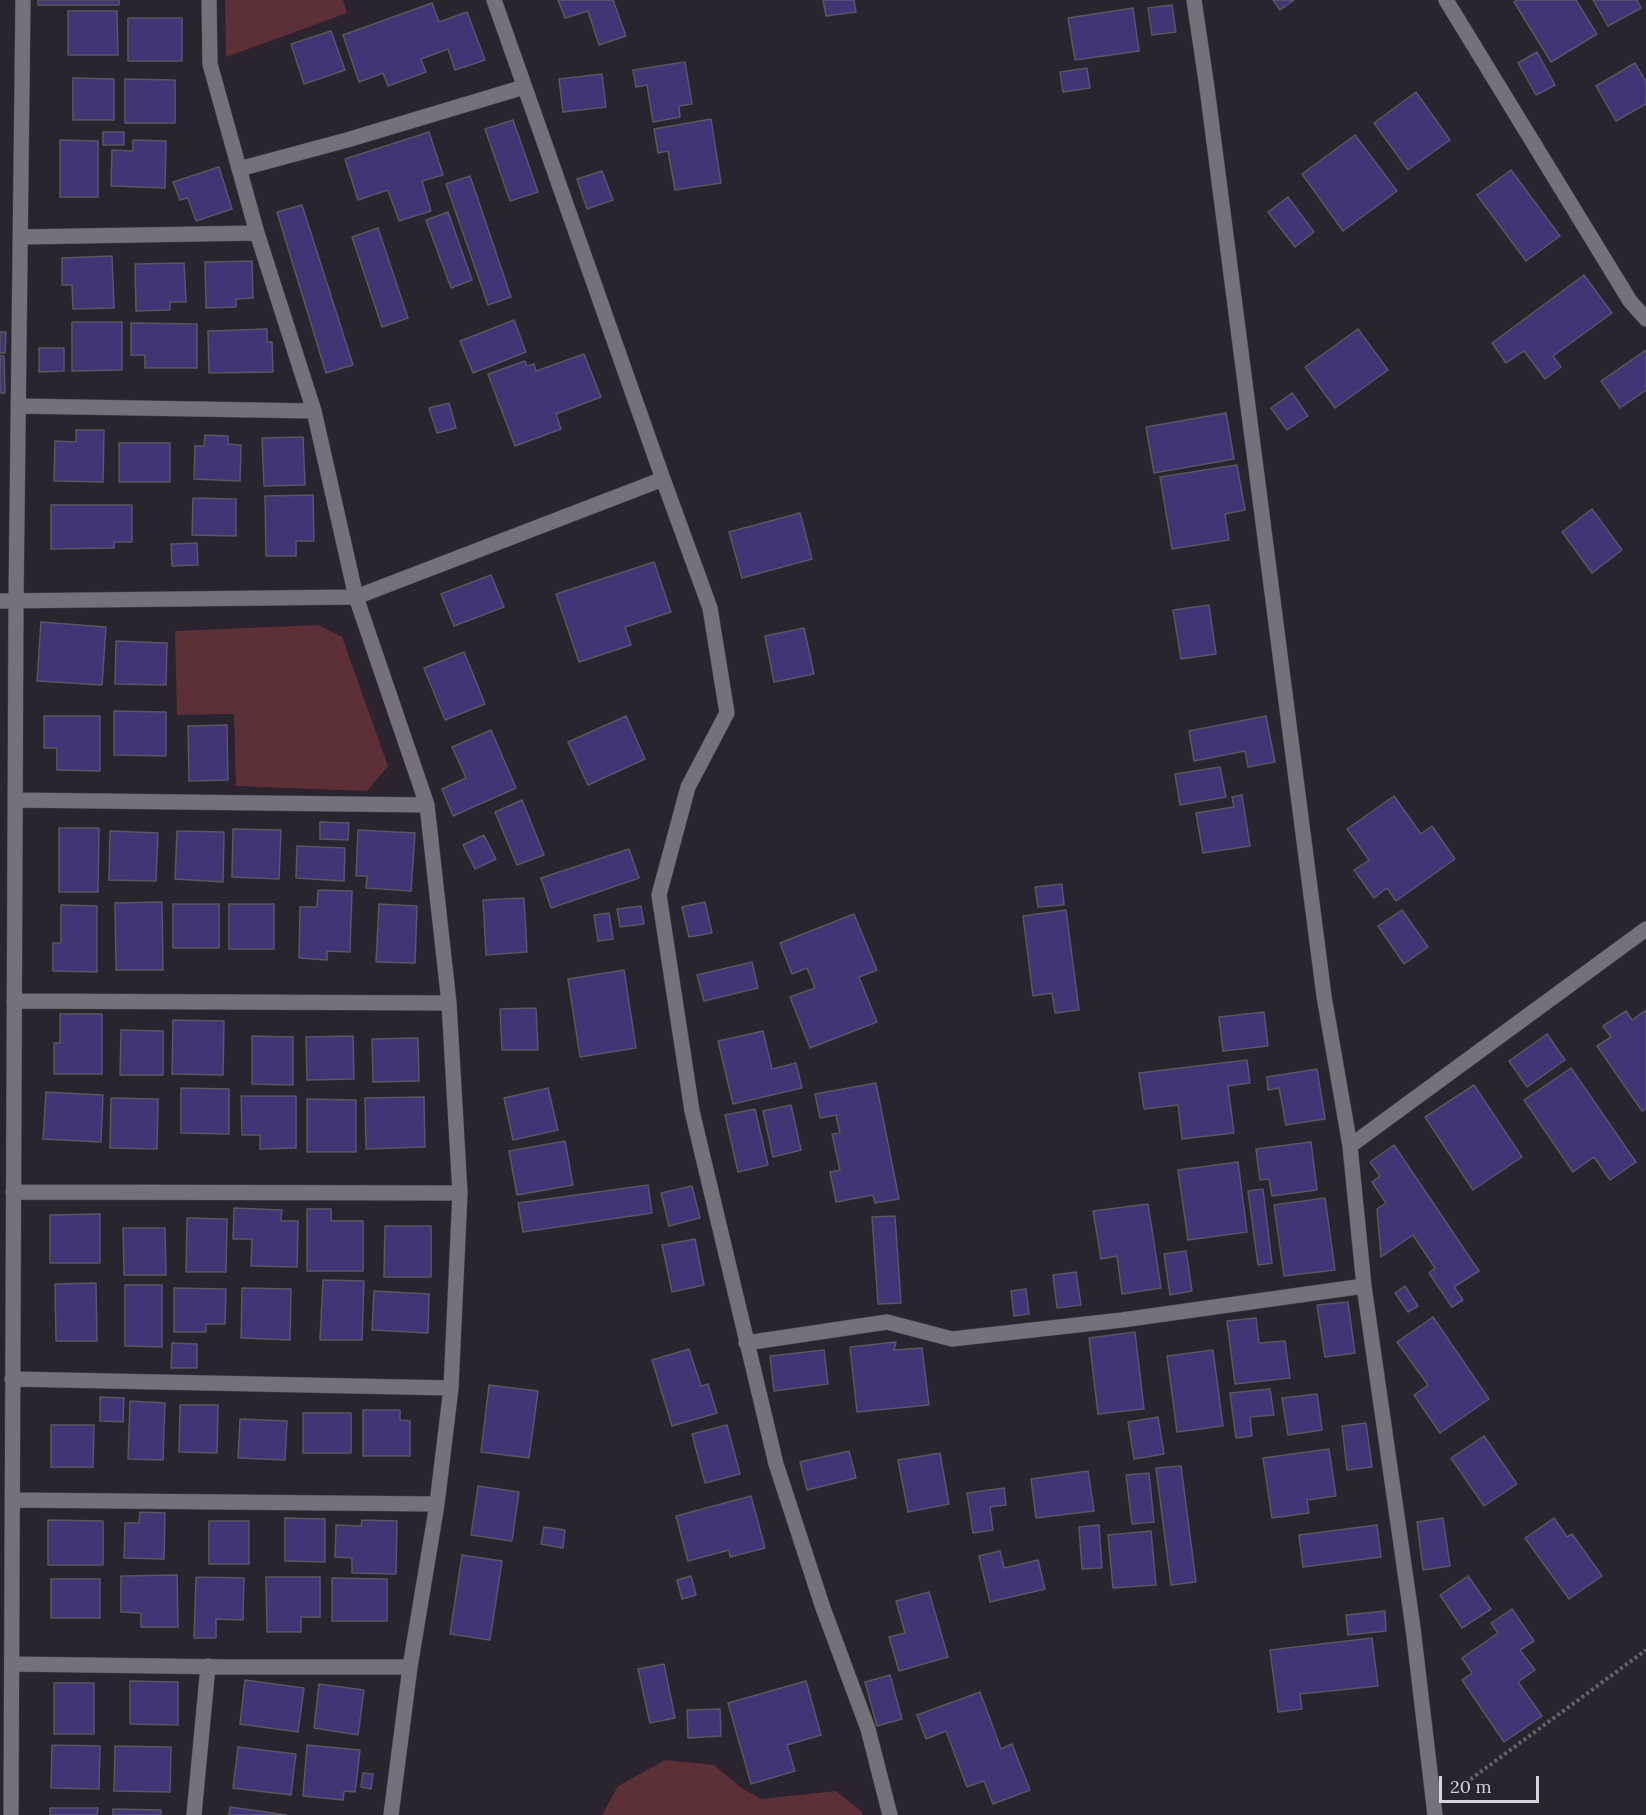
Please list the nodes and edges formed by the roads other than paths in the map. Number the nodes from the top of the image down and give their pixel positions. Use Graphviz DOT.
graph roads {
  1 [pos="23,0"];
  2 [pos="209,0"];
  3 [pos="494,0"];
  4 [pos="1194,0"];
  5 [pos="1446,0"];
  6 [pos="524,87"];
  7 [pos="239,169"];
  8 [pos="257,233"];
  9 [pos="20,237"];
  10 [pos="1646,319"];
  11 [pos="18,406"];
  12 [pos="315,411"];
  13 [pos="663,479"];
  14 [pos="356,597"];
  15 [pos="16,601"];
  16 [pos="0,602"];
  17 [pos="15,800"];
  18 [pos="427,805"];
  19 [pos="1646,929"];
  20 [pos="14,1001"];
  21 [pos="449,1003"];
  22 [pos="1350,1146"];
  23 [pos="14,1192"];
  24 [pos="460,1193"];
  25 [pos="1364,1286"];
  26 [pos="746,1342"];
  27 [pos="12,1379"];
  28 [pos="451,1388"];
  29 [pos="12,1500"];
  30 [pos="437,1504"];
  31 [pos="12,1664"];
  32 [pos="208,1666"];
  33 [pos="410,1667"];
  34 [pos="1435,1811"];
  35 [pos="11,1815"];
  36 [pos="194,1815"];
  37 [pos="392,1815"];
  38 [pos="890,1815"];
  1 -- 9 [label="street"];
  2 -- 7 [label="street"];
  3 -- 6 [label="street"];
  4 -- 22 [label="street"];
  5 -- 10 [label="street"];
  6 -- 7 [label="street"];
  6 -- 13 [label="street"];
  7 -- 8 [label="street"];
  8 -- 9 [label="street"];
  8 -- 12 [label="street"];
  9 -- 11 [label="street"];
  11 -- 12 [label="street"];
  11 -- 15 [label="street"];
  12 -- 14 [label="street"];
  13 -- 14 [label="street"];
  13 -- 26 [label="street"];
  14 -- 15 [label="street"];
  14 -- 18 [label="street"];
  15 -- 16 [label="street"];
  15 -- 17 [label="street"];
  17 -- 18 [label="street"];
  17 -- 20 [label="street"];
  18 -- 21 [label="street"];
  19 -- 22 [label="street"];
  20 -- 21 [label="street"];
  20 -- 23 [label="street"];
  21 -- 24 [label="street"];
  22 -- 25 [label="street"];
  23 -- 24 [label="street"];
  23 -- 27 [label="street"];
  24 -- 28 [label="street"];
  25 -- 26 [label="street"];
  25 -- 34 [label="street"];
  26 -- 38 [label="street"];
  27 -- 28 [label="street"];
  27 -- 29 [label="street"];
  28 -- 30 [label="street"];
  29 -- 30 [label="street"];
  29 -- 31 [label="street"];
  30 -- 33 [label="street"];
  31 -- 32 [label="street"];
  31 -- 35 [label="street"];
  32 -- 33 [label="street"];
  32 -- 36 [label="street"];
  33 -- 37 [label="street"];
}
